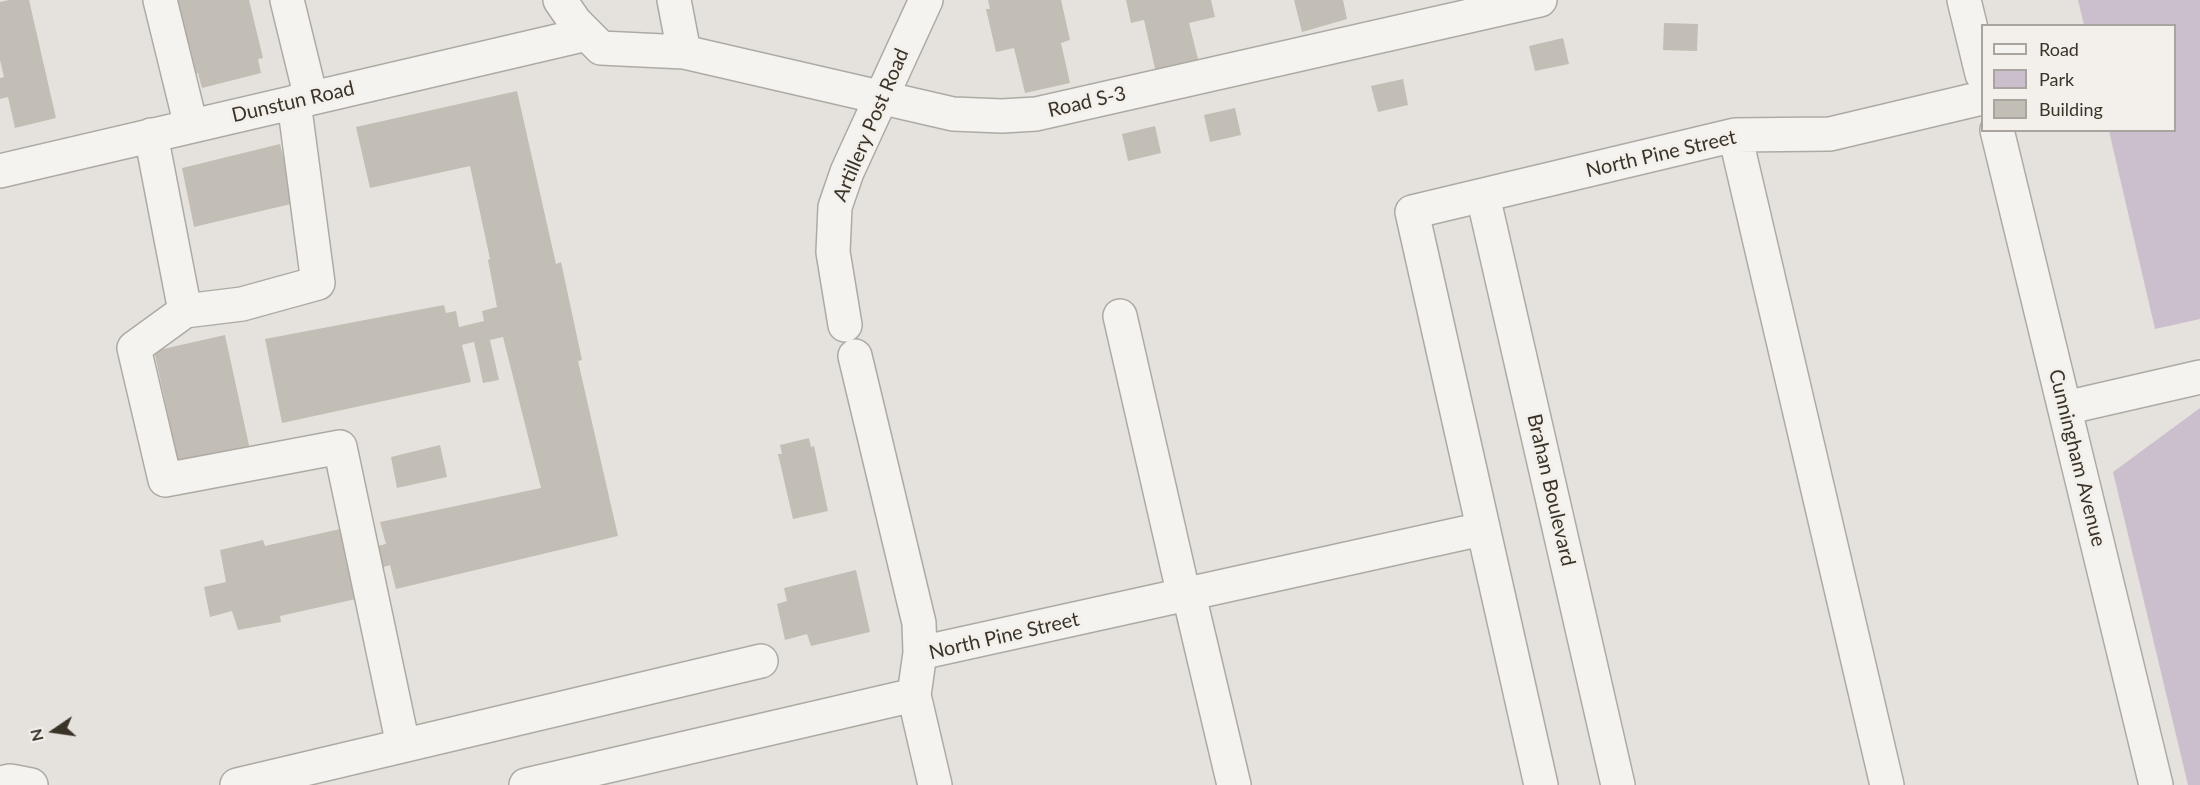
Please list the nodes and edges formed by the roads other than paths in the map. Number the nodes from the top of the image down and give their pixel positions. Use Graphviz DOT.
graph roads {
  1 [pos="160,0"];
  2 [pos="287,0"];
  3 [pos="560,0"];
  4 [pos="674,0"];
  5 [pos="926,0"];
  6 [pos="1540,0"];
  7 [pos="1964,0"];
  8 [pos="587,34"];
  9 [pos="684,52"];
  10 [pos="1981,66"];
  11 [pos="880,98"];
  12 [pos="1981,98"];
  13 [pos="302,100"];
  14 [pos="191,126"];
  15 [pos="1996,132"];
  16 [pos="152,135"];
  17 [pos="1735,135"];
  18 [pos="0,171"];
  19 [pos="1483,196"];
  20 [pos="185,311"];
  21 [pos="1120,316"];
  22 [pos="845,325"];
  23 [pos="855,356"];
  24 [pos="2200,378"];
  25 [pos="2065,408"];
  26 [pos="1482,529"];
  27 [pos="1186,596"];
  28 [pos="920,653"];
  29 [pos="761,661"];
  30 [pos="914,695"];
  31 [pos="403,746"];
  32 [pos="0,783"];
  33 [pos="30,785"];
  34 [pos="237,785"];
  35 [pos="526,785"];
  36 [pos="935,785"];
  37 [pos="1234,785"];
  38 [pos="1541,785"];
  39 [pos="1618,785"];
  40 [pos="1887,785"];
  41 [pos="2156,785"];
  1 -- 14 [label="street"];
  2 -- 13 [label="street"];
  3 -- 8 [label="street"];
  4 -- 9 [label="street"];
  5 -- 11 [label="street, Artillery Post Road"];
  6 -- 11 [label="street, Road S-3"];
  7 -- 10 [label="street"];
  8 -- 9 [label="street"];
  8 -- 13 [label="street, Dunstun Road"];
  9 -- 11 [label="street, Road S-3"];
  11 -- 22 [label="street, Artillery Post Road"];
  12 -- 17 [label="street, North Pine Street"];
  13 -- 14 [label="street, Dunstun Road"];
  13 -- 20 [label="street"];
  14 -- 16 [label="street, Dunstun Road"];
  15 -- 25 [label="street, Cunningham Avenue"];
  16 -- 18 [label="street, Dunstun Road"];
  16 -- 20 [label="street"];
  17 -- 19 [label="street, North Pine Street"];
  17 -- 40 [label="street"];
  19 -- 26 [label="street, North Pine Street"];
  19 -- 39 [label="street, Brahan Boulevard"];
  20 -- 31 [label="street"];
  21 -- 27 [label="street"];
  23 -- 28 [label="street"];
  24 -- 25 [label="street"];
  25 -- 41 [label="street, Cunningham Avenue"];
  26 -- 27 [label="street, North Pine Street"];
  26 -- 38 [label="street"];
  27 -- 28 [label="street, North Pine Street"];
  27 -- 37 [label="street"];
  28 -- 30 [label="street, North Pine Street"];
  29 -- 31 [label="street"];
  30 -- 35 [label="street"];
  30 -- 36 [label="street"];
  31 -- 34 [label="street"];
  32 -- 33 [label="street"];
}
